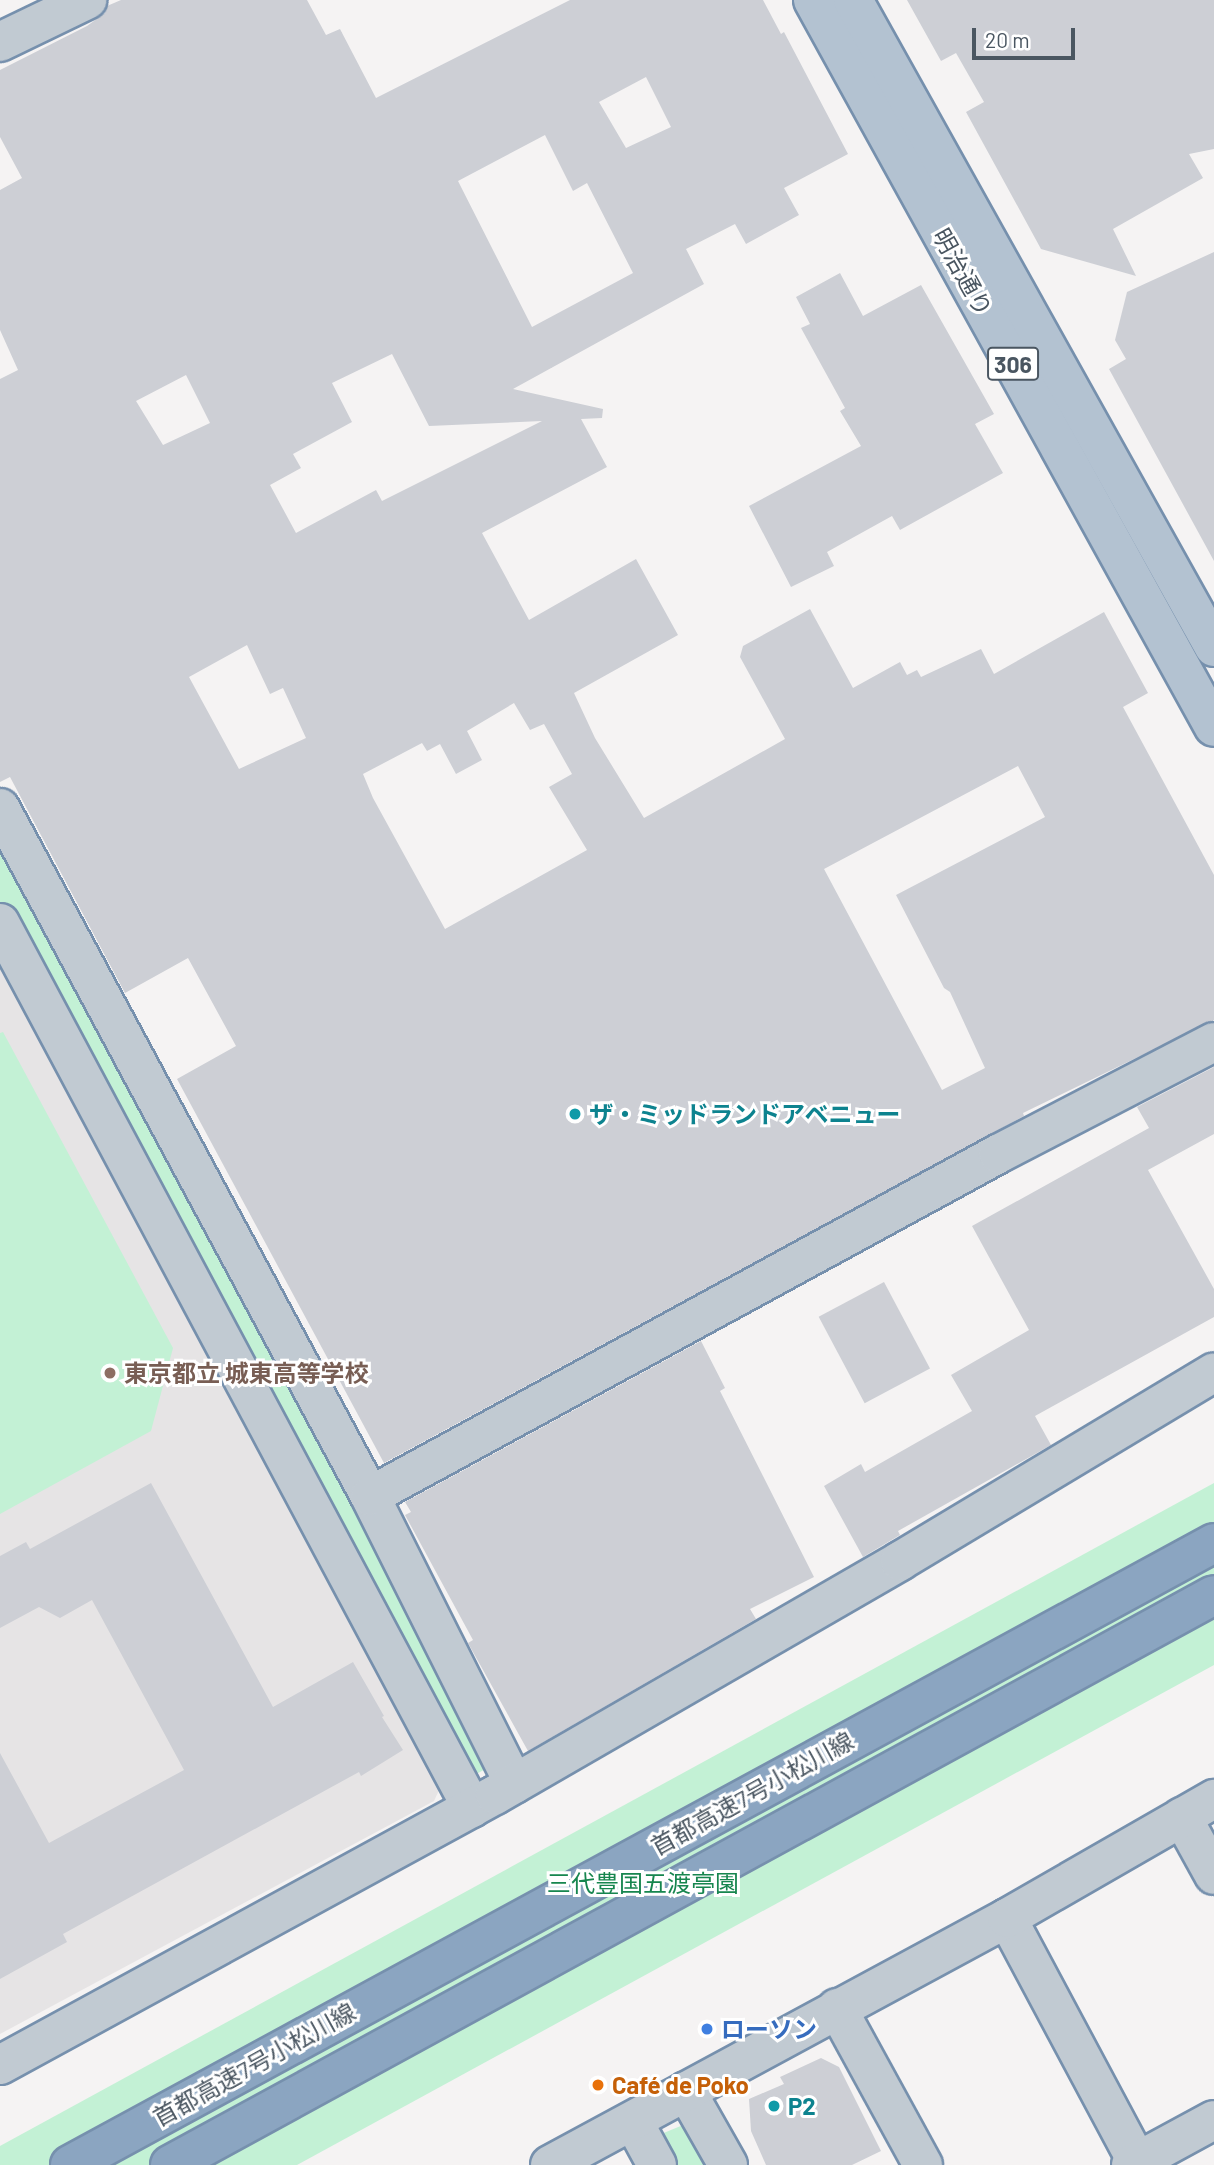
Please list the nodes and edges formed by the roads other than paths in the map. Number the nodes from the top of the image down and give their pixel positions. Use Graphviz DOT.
graph roads {
  1 [pos="87,0"];
  2 [pos="813,0"];
  3 [pos="853,0"];
  4 [pos="0,42"];
  5 [pos="1214,648"];
  6 [pos="1214,727"];
  7 [pos="0,808"];
  8 [pos="0,923"];
  9 [pos="1214,1042"];
  10 [pos="1214,1372"];
  11 [pos="370,1496"];
  12 [pos="1214,1543"];
  13 [pos="1214,1595"];
  14 [pos="514,1784"];
  15 [pos="472,1808"];
  16 [pos="1198,1808"];
  17 [pos="1214,1875"];
  18 [pos="1007,1917"];
  19 [pos="837,2008"];
  20 [pos="0,2065"];
  21 [pos="686,2091"];
  22 [pos="1214,2120"];
  23 [pos="633,2121"];
  24 [pos="1136,2164"];
  25 [pos="70,2165"];
  26 [pos="170,2165"];
  27 [pos="550,2165"];
  28 [pos="657,2165"];
  29 [pos="727,2165"];
  30 [pos="923,2165"];
  1 -- 4 [label="street"];
  2 -- 6 [label="main road, 明治通り / 306"];
  3 -- 5 [label="main road, 明治通り / 306"];
  7 -- 11 [label="street"];
  8 -- 15 [label="street"];
  9 -- 11 [label="street"];
  10 -- 14 [label="street"];
  11 -- 14 [label="street"];
  12 -- 25 [label="highway, 首都高速7号小松川線"];
  13 -- 26 [label="highway, 首都高速7号小松川線"];
  14 -- 15 [label="street"];
  15 -- 20 [label="street"];
  16 -- 17 [label="street"];
  16 -- 18 [label="street"];
  18 -- 19 [label="street"];
  18 -- 24 [label="street"];
  19 -- 21 [label="street"];
  19 -- 30 [label="street"];
  21 -- 23 [label="street"];
  21 -- 29 [label="street"];
  22 -- 24 [label="street"];
  23 -- 27 [label="street"];
  23 -- 28 [label="street"];
}
